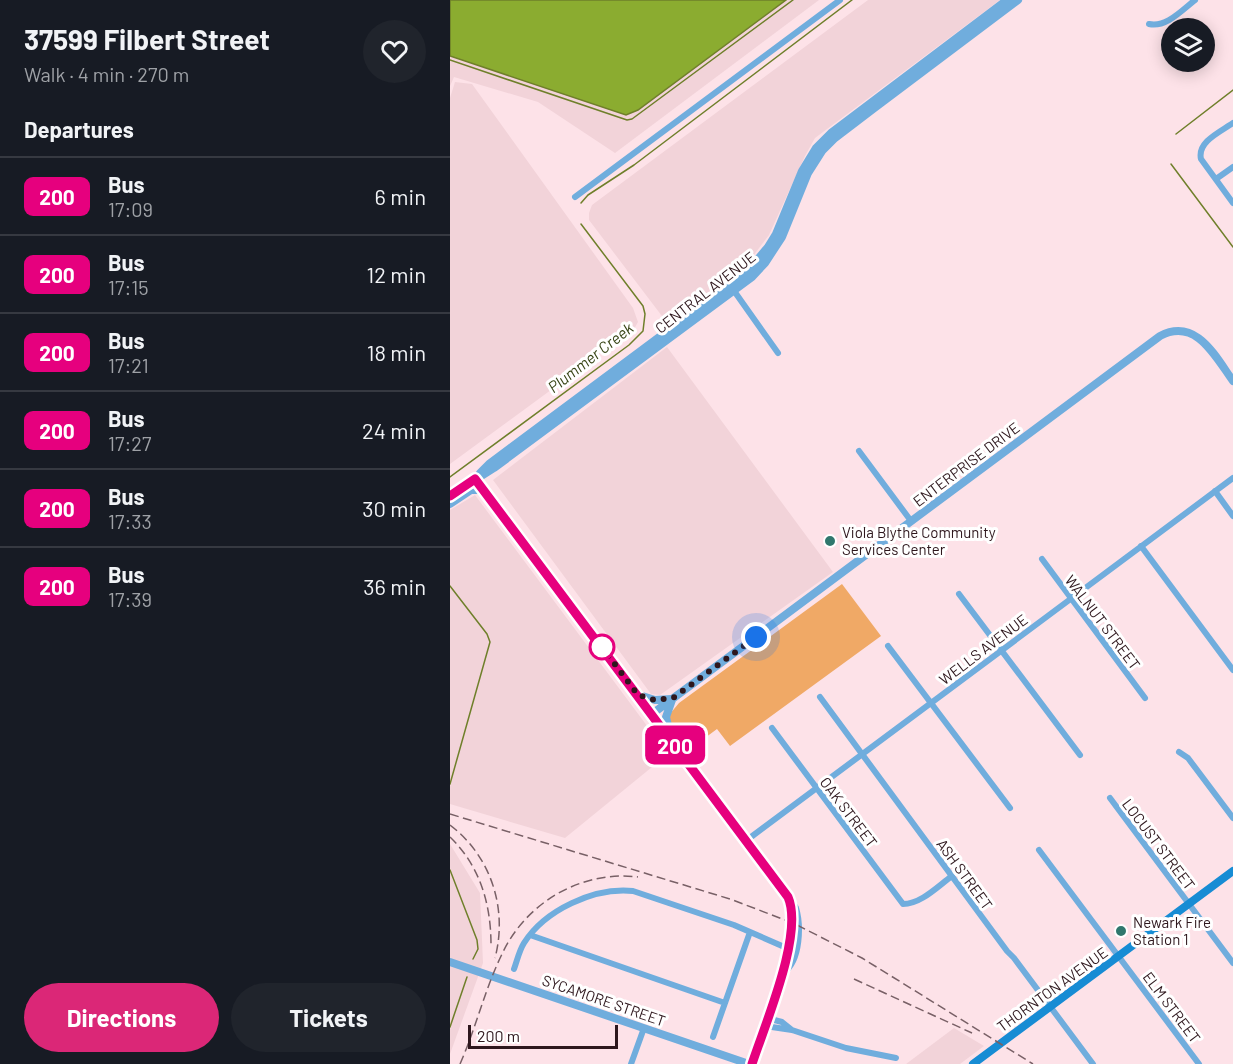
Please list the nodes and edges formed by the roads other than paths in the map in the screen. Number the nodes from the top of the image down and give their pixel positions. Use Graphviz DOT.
graph roads {
  1 [pos="840,0"];
  2 [pos="1007,0"];
  3 [pos="1018,0"];
  4 [pos="1195,0"];
  5 [pos="1149,24"];
  6 [pos="1233,123"];
  7 [pos="1233,167"];
  8 [pos="1216,179"];
  9 [pos="575,197"];
  10 [pos="1233,202"];
  11 [pos="732,288"];
  12 [pos="778,353"];
  13 [pos="1233,381"];
  14 [pos="858,451"];
  15 [pos="1233,478"];
  16 [pos="475,479"];
  17 [pos="485,490"];
  18 [pos="1215,491"];
  19 [pos="450,496"];
  20 [pos="450,504"];
  21 [pos="1233,516"];
  22 [pos="911,521"];
  23 [pos="1141,546"];
  24 [pos="1042,559"];
  25 [pos="959,594"];
  26 [pos="1071,598"];
  27 [pos="888,646"];
  28 [pos="1001,651"];
  29 [pos="1233,670"];
  30 [pos="638,695"];
  31 [pos="820,696"];
  32 [pos="673,698"];
  33 [pos="1145,698"];
  34 [pos="931,703"];
  35 [pos="652,714"];
  36 [pos="772,728"];
  37 [pos="671,739"];
  38 [pos="1179,752"];
  39 [pos="861,755"];
  40 [pos="1080,755"];
  41 [pos="816,788"];
  42 [pos="1110,798"];
  43 [pos="1010,808"];
  44 [pos="1233,818"];
  45 [pos="747,840"];
  46 [pos="1040,850"];
  47 [pos="1233,871"];
  48 [pos="952,876"];
  49 [pos="1189,904"];
  50 [pos="796,925"];
  51 [pos="750,932"];
  52 [pos="530,935"];
  53 [pos="789,949"];
  54 [pos="1119,956"];
  55 [pos="450,962"];
  56 [pos="1233,963"];
  57 [pos="514,969"];
  58 [pos="783,972"];
  59 [pos="725,1003"];
  60 [pos="1050,1007"];
  61 [pos="766,1022"];
  62 [pos="644,1028"];
  63 [pos="713,1037"];
  64 [pos="896,1058"];
  65 [pos="631,1064"];
  66 [pos="750,1064"];
  67 [pos="973,1064"];
  68 [pos="1093,1064"];
  69 [pos="1199,1064"];
  1 -- 9 [label="street"];
  2 -- 11 [label="street, CENTRAL AVENUE"];
  3 -- 11 [label="street, CENTRAL AVENUE"];
  4 -- 5 [label="street"];
  6 -- 8 [label="street"];
  7 -- 8 [label="street"];
  8 -- 10 [label="street"];
  11 -- 12 [label="street"];
  11 -- 16 [label="street, CENTRAL AVENUE"];
  13 -- 22 [label="street, ENTERPRISE DRIVE"];
  14 -- 22 [label="street"];
  15 -- 18 [label="street, WELLS AVENUE"];
  16 -- 17 [label="street"];
  16 -- 19 [label="street, CENTRAL AVENUE"];
  17 -- 20 [label="street"];
  17 -- 30 [label="street"];
  18 -- 21 [label="street"];
  18 -- 23 [label="street, WELLS AVENUE"];
  22 -- 32 [label="street, ENTERPRISE DRIVE"];
  23 -- 26 [label="street, WELLS AVENUE"];
  23 -- 29 [label="street"];
  24 -- 26 [label="street, WALNUT STREET"];
  25 -- 28 [label="street"];
  26 -- 28 [label="street, WELLS AVENUE"];
  26 -- 33 [label="street, WALNUT STREET"];
  27 -- 34 [label="street"];
  28 -- 34 [label="street, WELLS AVENUE"];
  28 -- 40 [label="street"];
  30 -- 32 [label="street"];
  30 -- 35 [label="street"];
  31 -- 39 [label="street, ASH STREET"];
  32 -- 35 [label="street, ENTERPRISE DRIVE"];
  32 -- 37 [label="street"];
  34 -- 39 [label="street, WELLS AVENUE"];
  34 -- 43 [label="street"];
  35 -- 37 [label="street"];
  36 -- 41 [label="street, OAK STREET"];
  37 -- 45 [label="street"];
  38 -- 44 [label="street"];
  39 -- 41 [label="street, WELLS AVENUE"];
  39 -- 48 [label="street, ASH STREET"];
  41 -- 45 [label="street, WELLS AVENUE"];
  41 -- 48 [label="street, OAK STREET"];
  42 -- 49 [label="street, LOCUST STREET"];
  45 -- 50 [label="street"];
  46 -- 54 [label="street, ELM STREET"];
  47 -- 49 [label="main road, THORNTON AVENUE"];
  48 -- 60 [label="street, ASH STREET"];
  49 -- 54 [label="main road, THORNTON AVENUE"];
  49 -- 56 [label="street, LOCUST STREET"];
  50 -- 53 [label="street"];
  50 -- 58 [label="street"];
  51 -- 52 [label="street"];
  51 -- 53 [label="street"];
  51 -- 59 [label="street"];
  52 -- 57 [label="street"];
  52 -- 59 [label="street"];
  53 -- 58 [label="street"];
  54 -- 60 [label="main road, THORNTON AVENUE"];
  54 -- 69 [label="street, ELM STREET"];
  55 -- 62 [label="street, SYCAMORE STREET"];
  58 -- 61 [label="street"];
  59 -- 63 [label="street"];
  60 -- 67 [label="main road, THORNTON AVENUE"];
  60 -- 68 [label="street, ASH STREET"];
  61 -- 64 [label="street"];
  61 -- 66 [label="street"];
  62 -- 65 [label="street"];
  62 -- 66 [label="street, SYCAMORE STREET"];
}
